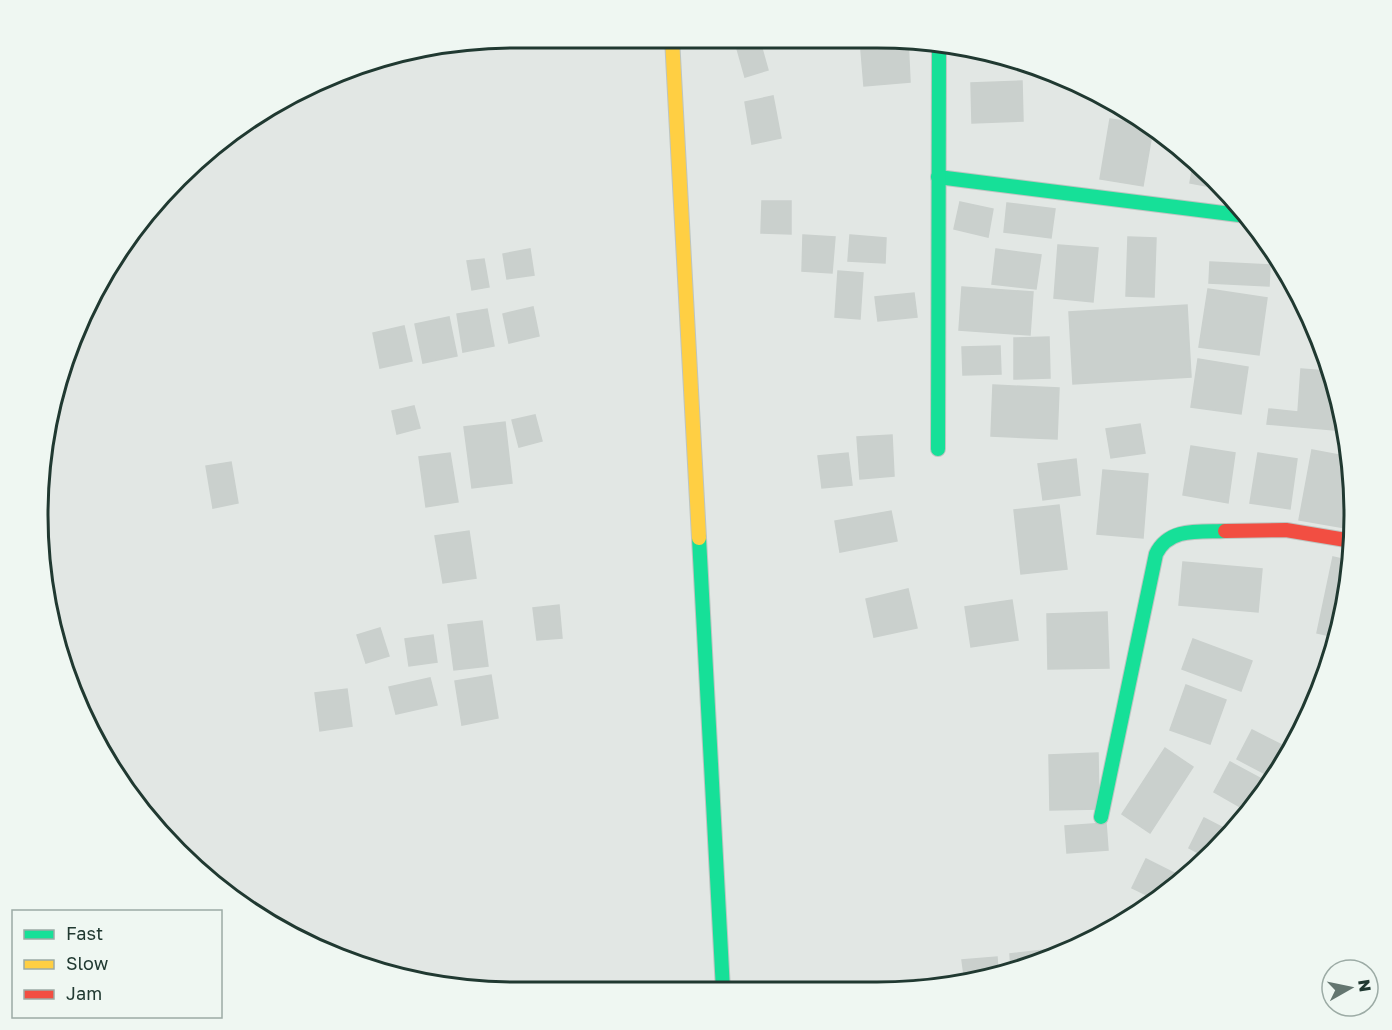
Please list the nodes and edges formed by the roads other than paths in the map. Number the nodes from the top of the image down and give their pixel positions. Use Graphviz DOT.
graph roads {
  1 [pos="673,48"];
  2 [pos="939,52"];
  3 [pos="938,177"];
  4 [pos="1234,214"];
  5 [pos="938,449"];
  6 [pos="1343,540"];
  7 [pos="1101,817"];
  8 [pos="723,982"];
  1 -- 8 [label="street"];
  2 -- 3 [label="street"];
  3 -- 4 [label="street"];
  3 -- 5 [label="street"];
  6 -- 7 [label="street"];
}
